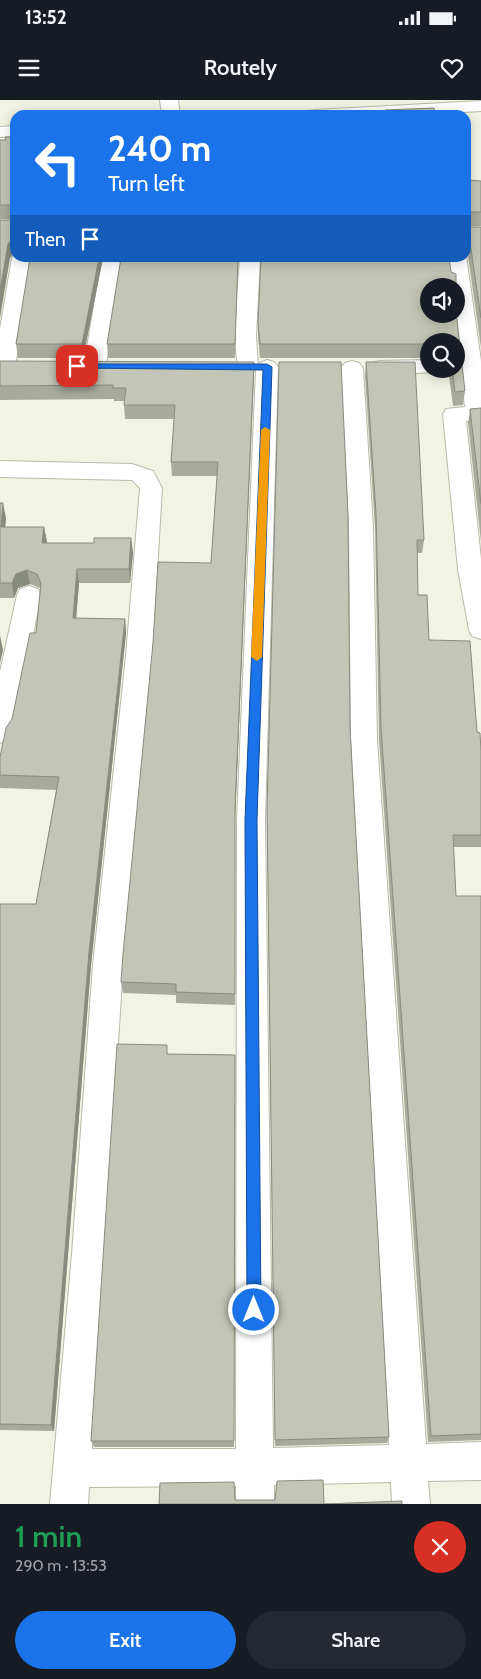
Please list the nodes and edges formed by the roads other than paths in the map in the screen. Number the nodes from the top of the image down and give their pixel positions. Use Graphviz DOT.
graph roads {
  1 [pos="481,106"];
  2 [pos="449,110"];
  3 [pos="22,262"];
  4 [pos="111,262"];
  5 [pos="250,262"];
  6 [pos="458,262"];
  7 [pos="9,366"];
  8 [pos="95,366"];
  9 [pos="420,367"];
  10 [pos="470,367"];
  11 [pos="479,415"];
  12 [pos="0,469"];
  13 [pos="30,595"];
  14 [pos="481,630"];
  15 [pos="0,734"];
  16 [pos="481,1461"];
  17 [pos="408,1462"];
  18 [pos="255,1467"];
  19 [pos="71,1468"];
  20 [pos="69,1504"];
  21 [pos="255,1504"];
  22 [pos="412,1504"];
  1 -- 2 [label="street"];
  3 -- 7 [label="street"];
  4 -- 8 [label="street"];
  5 -- 18 [label="street"];
  6 -- 10 [label="street"];
  9 -- 17 [label="street"];
  10 -- 11 [label="street"];
  11 -- 14 [label="street"];
  12 -- 19 [label="street"];
  13 -- 15 [label="street"];
  16 -- 17 [label="street"];
  17 -- 18 [label="street"];
  17 -- 22 [label="street"];
  18 -- 19 [label="street"];
  18 -- 21 [label="street"];
  19 -- 20 [label="street"];
}
